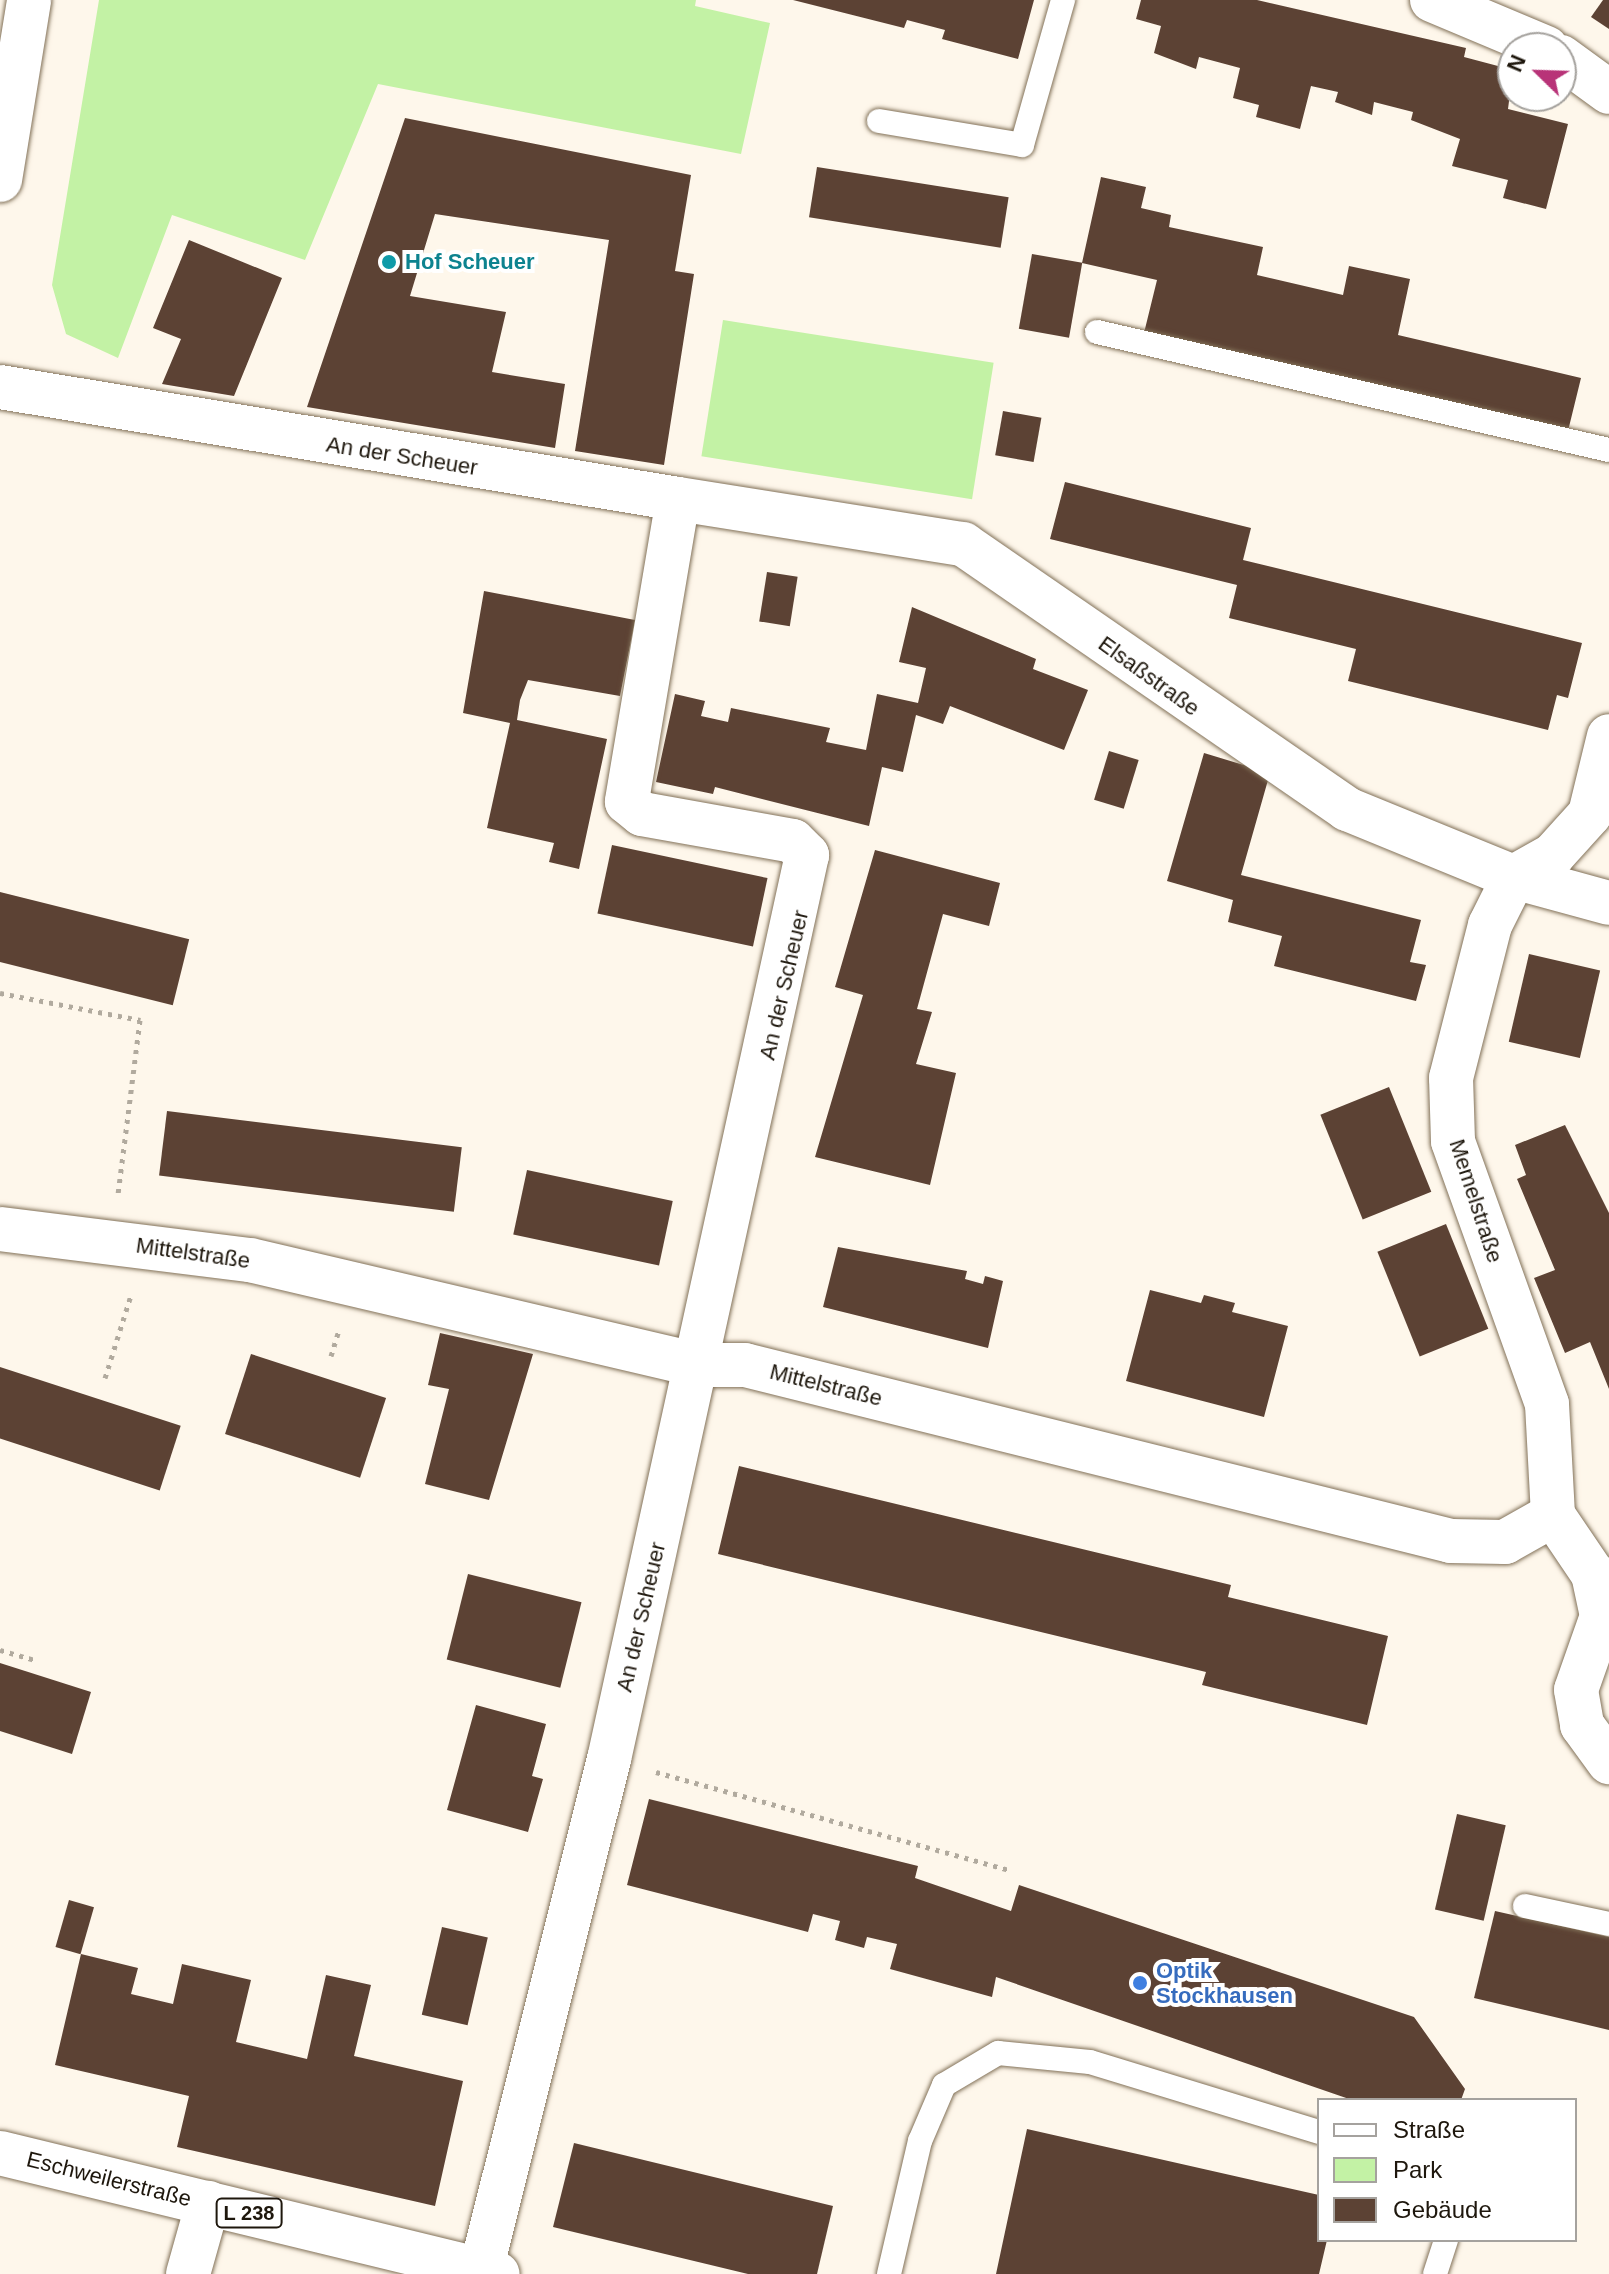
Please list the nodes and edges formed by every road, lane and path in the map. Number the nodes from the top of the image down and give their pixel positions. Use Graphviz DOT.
graph roads {
  1 [pos="29,0"];
  2 [pos="1063,0"];
  3 [pos="1432,0"];
  4 [pos="1508,32"];
  5 [pos="1577,69"];
  6 [pos="1609,92"];
  7 [pos="879,121"];
  8 [pos="0,180"];
  9 [pos="1097,332"];
  10 [pos="0,387"];
  11 [pos="1609,450"];
  12 [pos="678,499"];
  13 [pos="1609,736"];
  14 [pos="1514,877"];
  15 [pos="1609,903"];
  16 [pos="0,993"];
  17 [pos="0,1229"];
  18 [pos="130,1244"];
  19 [pos="699,1365"];
  20 [pos="105,1378"];
  21 [pos="1553,1515"];
  22 [pos="1601,1578"];
  23 [pos="0,1650"];
  24 [pos="34,1660"];
  25 [pos="609,1759"];
  26 [pos="1609,1762"];
  27 [pos="1010,1870"];
  28 [pos="1525,1906"];
  29 [pos="1609,1924"];
  30 [pos="1317,2131"];
  31 [pos="0,2153"];
  32 [pos="208,2203"];
  33 [pos="1445,2242"];
  34 [pos="489,2272"];
  35 [pos="188,2274"];
  36 [pos="889,2274"];
  37 [pos="1435,2274"];
  1 -- 8 [label="street"];
  2 -- 7 [label="lane"];
  3 -- 4 [label="street"];
  5 -- 6 [label="street"];
  9 -- 11 [label="lane"];
  10 -- 12 [label="street, An der Scheuer"];
  12 -- 14 [label="street, Elsaßstraße"];
  12 -- 19 [label="street, An der Scheuer"];
  13 -- 14 [label="street"];
  14 -- 15 [label="street, Elsaßstraße"];
  14 -- 21 [label="street, Memelstraße"];
  16 -- 18 [label="path"];
  17 -- 18 [label="street, Mittelstraße"];
  18 -- 19 [label="street, Mittelstraße"];
  18 -- 20 [label="path"];
  19 -- 21 [label="street, Mittelstraße"];
  19 -- 25 [label="street, An der Scheuer"];
  21 -- 22 [label="street"];
  22 -- 26 [label="street"];
  23 -- 24 [label="path"];
  25 -- 27 [label="path"];
  25 -- 34 [label="street, An der Scheuer"];
  28 -- 29 [label="lane"];
  30 -- 36 [label="lane"];
  31 -- 32 [label="street, Eschweilerstraße / L 238"];
  32 -- 34 [label="street, Eschweilerstraße / L 238"];
  32 -- 35 [label="street"];
  33 -- 37 [label="lane"];
}
